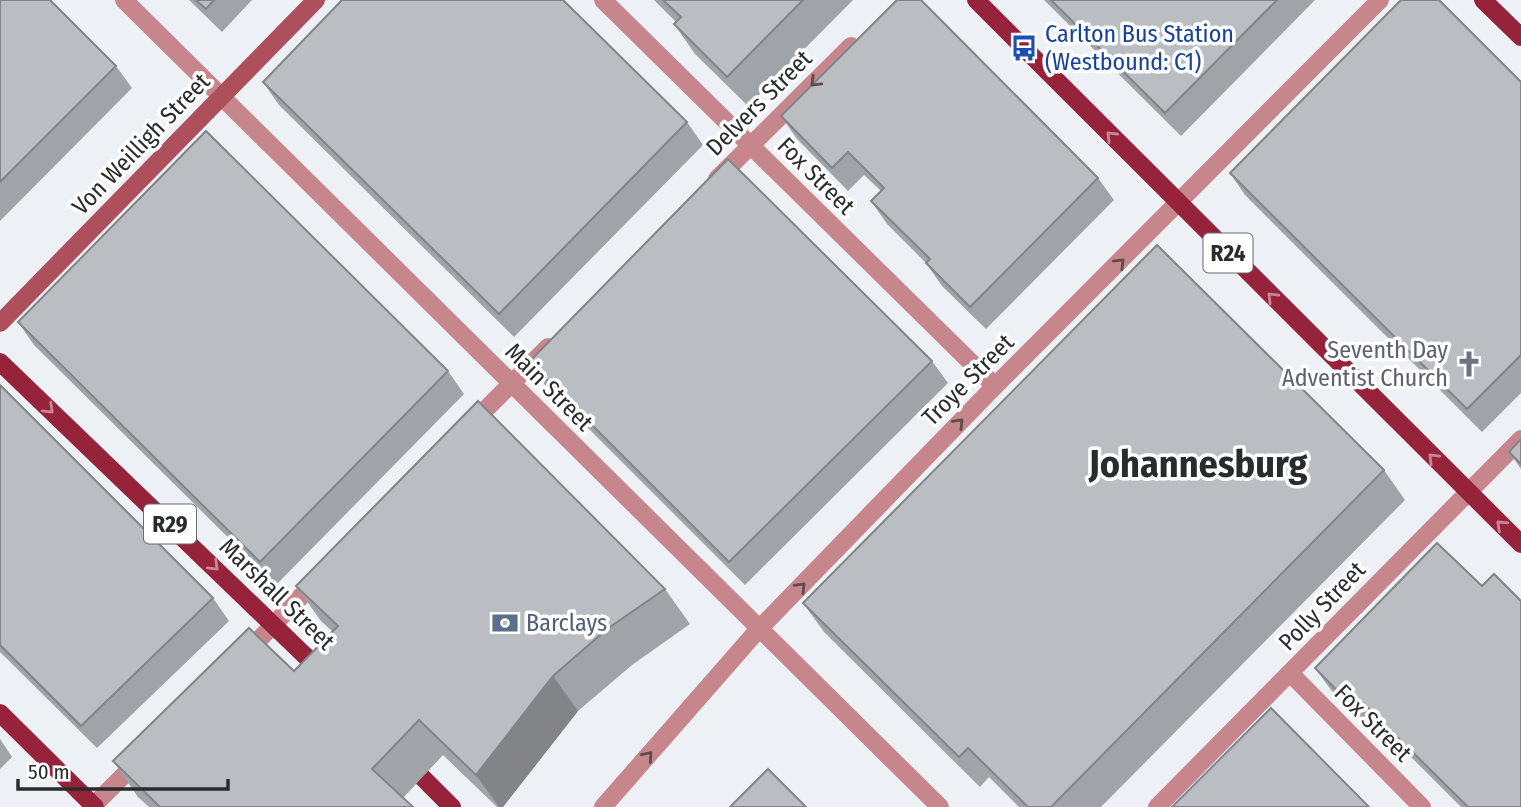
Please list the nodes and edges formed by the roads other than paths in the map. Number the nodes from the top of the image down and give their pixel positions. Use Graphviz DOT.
graph roads {
  1 [pos="124,0"];
  2 [pos="316,0"];
  3 [pos="603,0"];
  4 [pos="976,0"];
  5 [pos="1380,0"];
  6 [pos="1483,0"];
  7 [pos="869,29"];
  8 [pos="1521,37"];
  9 [pos="221,98"];
  10 [pos="750,146"];
  11 [pos="702,193"];
  12 [pos="1179,204"];
  13 [pos="0,323"];
  14 [pos="559,336"];
  15 [pos="0,362"];
  16 [pos="511,384"];
  17 [pos="995,386"];
  18 [pos="1521,439"];
  19 [pos="454,441"];
  20 [pos="1467,493"];
  21 [pos="1521,544"];
  22 [pos="331,566"];
  23 [pos="275,624"];
  24 [pos="758,630"];
  25 [pos="227,672"];
  26 [pos="1290,673"];
  27 [pos="337,687"];
  28 [pos="0,713"];
  29 [pos="151,748"];
  30 [pos="422,777"];
  31 [pos="94,807"];
  32 [pos="452,807"];
  33 [pos="603,807"];
  34 [pos="940,807"];
  35 [pos="1157,807"];
  36 [pos="1422,807"];
  1 -- 9 [label="street, Main Street"];
  2 -- 9 [label="main road, Von Weilligh Street"];
  3 -- 10 [label="street, Fox Street"];
  12 -- 4 [label="main road, R24, one-way"];
  5 -- 12 [label="street, Troye Street"];
  6 -- 8 [label="main road"];
  7 -- 10 [label="street, Delvers Street, one-way"];
  9 -- 13 [label="main road, Von Weilligh Street"];
  9 -- 16 [label="street, Main Street"];
  10 -- 11 [label="street, Delvers Street"];
  10 -- 17 [label="street, Fox Street"];
  17 -- 12 [label="street, Troye Street, one-way"];
  20 -- 12 [label="main road, R24, one-way"];
  14 -- 16 [label="street"];
  15 -- 23 [label="main road, Marshall Street / R29, one-way"];
  16 -- 19 [label="street"];
  16 -- 24 [label="street, Main Street"];
  24 -- 17 [label="street, Troye Street, one-way"];
  18 -- 20 [label="street, Polly Street"];
  21 -- 20 [label="main road, R24, one-way"];
  20 -- 26 [label="street, Polly Street"];
  22 -- 23 [label="street"];
  23 -- 25 [label="street"];
  23 -- 27 [label="main road, Marshall Street / R29"];
  33 -- 24 [label="street, Troye Street, one-way"];
  24 -- 34 [label="street, Main Street"];
  26 -- 35 [label="street, Polly Street"];
  26 -- 36 [label="street, Fox Street"];
  28 -- 31 [label="main road"];
  29 -- 31 [label="street"];
  30 -- 32 [label="main road"];
}
